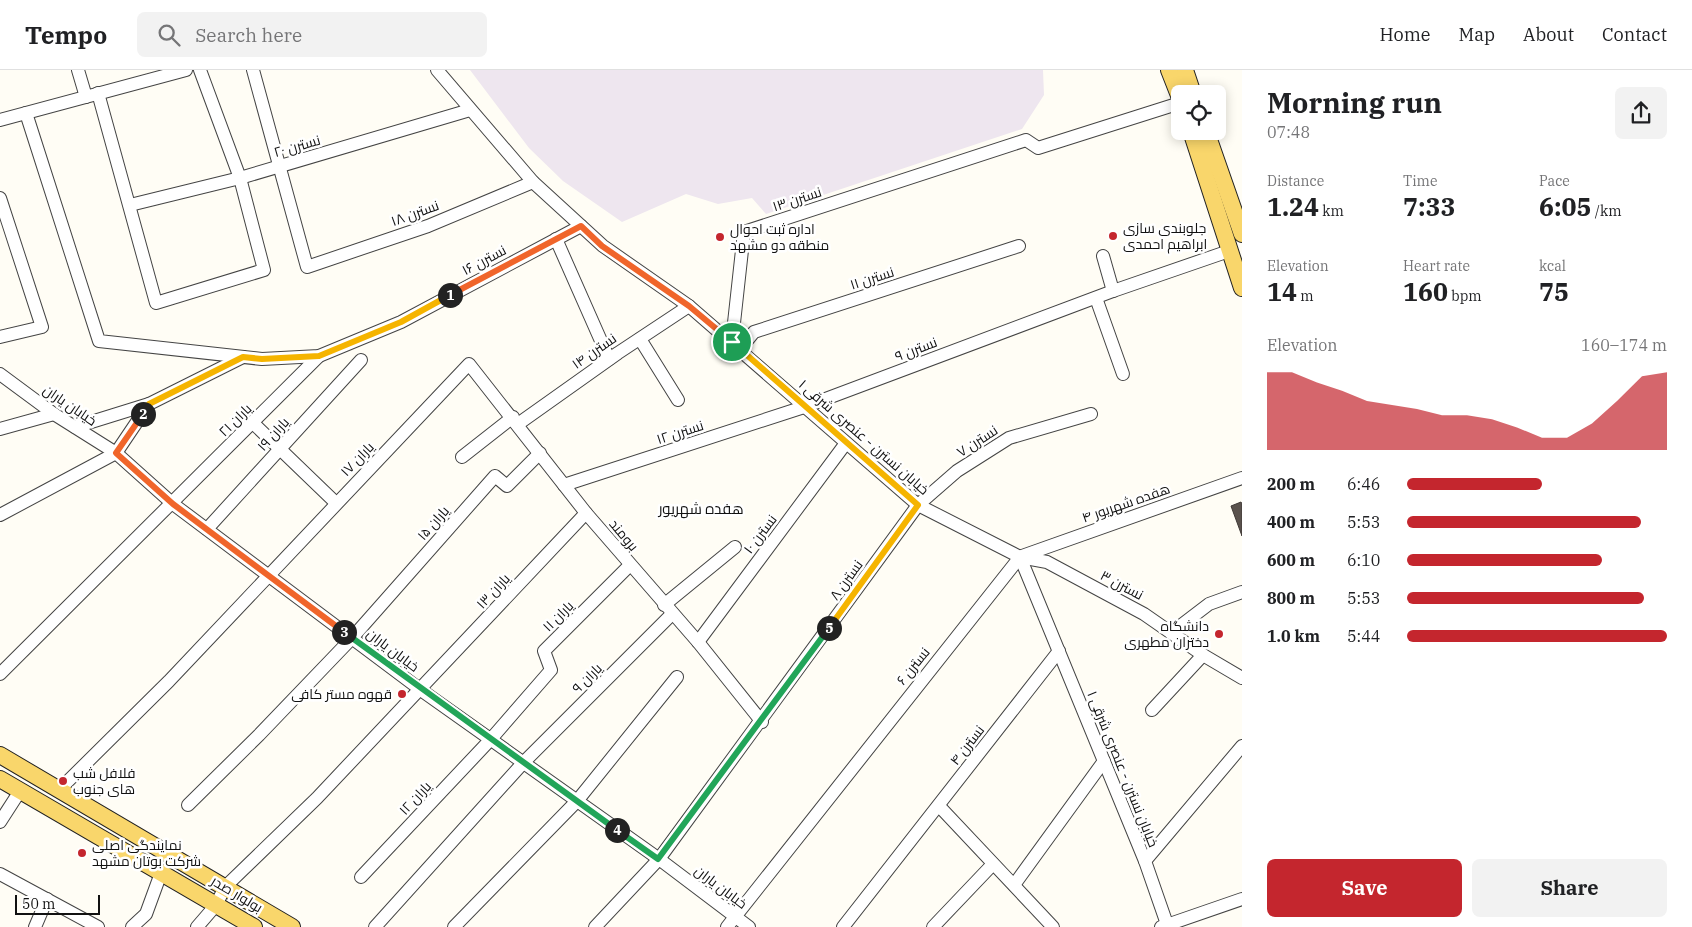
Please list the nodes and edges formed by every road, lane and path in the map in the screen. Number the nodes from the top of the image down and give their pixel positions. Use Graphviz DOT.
graph roads {
  1 [pos="78,70"];
  2 [pos="186,70"];
  3 [pos="200,70"];
  4 [pos="253,70"];
  5 [pos="437,70"];
  6 [pos="1169,70"];
  7 [pos="1185,70"];
  8 [pos="1175,85"];
  9 [pos="1190,85"];
  10 [pos="92,95"];
  11 [pos="1171,106"];
  12 [pos="470,110"];
  13 [pos="26,113"];
  14 [pos="0,120"];
  15 [pos="1194,140"];
  16 [pos="1209,140"];
  17 [pos="279,166"];
  18 [pos="240,178"];
  19 [pos="533,182"];
  20 [pos="0,198"];
  21 [pos="130,205"];
  22 [pos="4,222"];
  23 [pos="581,226"];
  24 [pos="1242,234"];
  25 [pos="556,239"];
  26 [pos="1019,246"];
  27 [pos="1229,251"];
  28 [pos="1103,256"];
  29 [pos="1242,288"];
  30 [pos="1113,291"];
  31 [pos="1096,298"];
  32 [pos="689,306"];
  33 [pos="0,337"];
  34 [pos="640,339"];
  35 [pos="736,345"];
  36 [pos="319,356"];
  37 [pos="243,357"];
  38 [pos="609,359"];
  39 [pos="361,360"];
  40 [pos="469,364"];
  41 [pos="0,374"];
  42 [pos="1123,374"];
  43 [pos="678,400"];
  44 [pos="149,404"];
  45 [pos="804,407"];
  46 [pos="54,414"];
  47 [pos="1091,414"];
  48 [pos="515,421"];
  49 [pos="253,423"];
  50 [pos="75,427"];
  51 [pos="0,430"];
  52 [pos="846,443"];
  53 [pos="280,449"];
  54 [pos="116,453"];
  55 [pos="540,453"];
  56 [pos="462,457"];
  57 [pos="1242,478"];
  58 [pos="564,485"];
  59 [pos="336,503"];
  60 [pos="173,504"];
  61 [pos="918,505"];
  62 [pos="586,513"];
  63 [pos="0,515"];
  64 [pos="208,529"];
  65 [pos="735,547"];
  66 [pos="1047,547"];
  67 [pos="1020,557"];
  68 [pos="1047,562"];
  69 [pos="630,565"];
  70 [pos="268,574"];
  71 [pos="1242,592"];
  72 [pos="668,610"];
  73 [pos="1172,633"];
  74 [pos="352,638"];
  75 [pos="698,642"];
  76 [pos="1058,651"];
  77 [pos="1203,655"];
  78 [pos="0,674"];
  79 [pos="677,677"];
  80 [pos="1242,678"];
  81 [pos="421,690"];
  82 [pos="1152,710"];
  83 [pos="762,722"];
  84 [pos="491,739"];
  85 [pos="1242,746"];
  86 [pos="0,755"];
  87 [pos="1104,761"];
  88 [pos="523,763"];
  89 [pos="0,780"];
  90 [pos="59,790"];
  91 [pos="20,791"];
  92 [pos="577,801"];
  93 [pos="188,805"];
  94 [pos="939,806"];
  95 [pos="0,822"];
  96 [pos="658,859"];
  97 [pos="1144,861"];
  98 [pos="993,864"];
  99 [pos="161,873"];
  100 [pos="0,874"];
  101 [pos="362,877"];
  102 [pos="1014,885"];
  103 [pos="225,887"];
  104 [pos="48,899"];
  105 [pos="1242,899"];
  106 [pos="216,905"];
  107 [pos="736,918"];
  108 [pos="1166,926"];
  109 [pos="35,927"];
  110 [pos="98,927"];
  111 [pos="132,927"];
  112 [pos="197,927"];
  113 [pos="254,927"];
  114 [pos="292,927"];
  115 [pos="375,927"];
  116 [pos="454,927"];
  117 [pos="595,927"];
  118 [pos="727,927"];
  119 [pos="749,927"];
  120 [pos="844,927"];
  121 [pos="933,927"];
  122 [pos="1053,927"];
  1 -- 10 [label="street"];
  2 -- 10 [label="street"];
  3 -- 18 [label="street"];
  4 -- 17 [label="street"];
  5 -- 12 [label="street, خیابان نسترن - عنصری شرقی ۱"];
  6 -- 8 [label="main road"];
  7 -- 9 [label="main road"];
  10 -- 13 [label="street"];
  10 -- 21 [label="street"];
  11 -- 35 [label="street, نسترن ۱۳"];
  12 -- 17 [label="street, نسترن ۲۰"];
  12 -- 19 [label="street, خیابان نسترن - عنصری شرقی ۱"];
  13 -- 14 [label="street"];
  13 -- 37 [label="street"];
  15 -- 27 [label="main road"];
  16 -- 24 [label="main road"];
  17 -- 18 [label="street, نسترن ۲۰"];
  17 -- 19 [label="street, نسترن ۱۸"];
  18 -- 21 [label="street, نسترن ۲۰"];
  18 -- 21 [label="street"];
  19 -- 23 [label="street, خیابان نسترن - عنصری شرقی ۱"];
  20 -- 22 [label="street"];
  22 -- 33 [label="street"];
  23 -- 25 [label="street, نسترن ۱۶"];
  23 -- 32 [label="street, خیابان نسترن - عنصری شرقی ۱"];
  25 -- 36 [label="street, نسترن ۱۶"];
  25 -- 38 [label="street"];
  26 -- 35 [label="street, نسترن ۱۱"];
  27 -- 29 [label="main road"];
  27 -- 30 [label="street, نسترن ۹"];
  28 -- 30 [label="street"];
  30 -- 31 [label="street, نسترن ۹"];
  31 -- 42 [label="street"];
  31 -- 45 [label="street, نسترن ۹"];
  32 -- 34 [label="street, نسترن ۱۴"];
  32 -- 35 [label="street, خیابان نسترن - عنصری شرقی ۱"];
  34 -- 38 [label="street, نسترن ۱۴"];
  34 -- 43 [label="street"];
  35 -- 45 [label="street, خیابان نسترن - عنصری شرقی ۱"];
  36 -- 37 [label="street"];
  36 -- 49 [label="street, یاران ۲۱"];
  37 -- 44 [label="street"];
  38 -- 48 [label="street, نسترن ۱۴"];
  39 -- 53 [label="street, یاران ۱۹"];
  40 -- 48 [label="street, برومند"];
  40 -- 59 [label="street, یاران ۱۷"];
  41 -- 46 [label="street, خیابان یاران"];
  44 -- 50 [label="street"];
  44 -- 54 [label="street"];
  45 -- 52 [label="street, خیابان نسترن - عنصری شرقی ۱"];
  45 -- 58 [label="street, نسترن ۱۲"];
  46 -- 50 [label="street, خیابان یاران"];
  46 -- 51 [label="street"];
  47 -- 61 [label="street, نسترن ۷"];
  48 -- 55 [label="street, برومند"];
  48 -- 56 [label="street, نسترن ۱۴"];
  49 -- 53 [label="street"];
  49 -- 60 [label="street, یاران ۲۱"];
  50 -- 54 [label="street, خیابان یاران"];
  52 -- 61 [label="street, خیابان نسترن - عنصری شرقی ۱"];
  52 -- 75 [label="street, نسترن ۱۰"];
  53 -- 59 [label="street"];
  53 -- 64 [label="street, یاران ۱۹"];
  54 -- 60 [label="street, خیابان یاران"];
  54 -- 63 [label="street"];
  55 -- 58 [label="street, برومند"];
  55 -- 74 [label="street, یاران ۱۵"];
  57 -- 66 [label="street, هفده شهریور ۴"];
  58 -- 62 [label="street, برومند"];
  59 -- 70 [label="street, یاران ۱۷"];
  60 -- 64 [label="street, خیابان یاران"];
  60 -- 78 [label="street, یاران ۲۱"];
  61 -- 67 [label="street, خیابان نسترن - عنصری شرقی ۱"];
  61 -- 83 [label="street, نسترن ۸"];
  62 -- 69 [label="street, برومند"];
  62 -- 81 [label="street, یاران ۱۳"];
  64 -- 70 [label="street, خیابان یاران"];
  65 -- 72 [label="street, یاران ۹"];
  66 -- 67 [label="street, هفده شهریور ۴"];
  66 -- 68 [label="street"];
  67 -- 68 [label="street, نسترن ۳"];
  67 -- 76 [label="street, خیابان نسترن - عنصری شرقی ۱"];
  67 -- 107 [label="street, نسترن ۶"];
  68 -- 73 [label="street, نسترن ۳"];
  69 -- 72 [label="street, برومند"];
  69 -- 84 [label="street, یاران ۱۱"];
  70 -- 74 [label="street, خیابان یاران"];
  70 -- 90 [label="street, یاران ۱۷"];
  71 -- 73 [label="street"];
  72 -- 75 [label="street, برومند"];
  72 -- 88 [label="street, یاران ۹"];
  73 -- 77 [label="street, نسترن ۳"];
  74 -- 81 [label="street, خیابان یاران"];
  74 -- 93 [label="street"];
  75 -- 83 [label="street, برومند"];
  76 -- 87 [label="street, خیابان نسترن - عنصری شرقی ۱"];
  76 -- 94 [label="street, نسترن ۴"];
  77 -- 80 [label="street"];
  77 -- 82 [label="street"];
  79 -- 92 [label="street"];
  81 -- 84 [label="street, خیابان یاران"];
  81 -- 103 [label="street, یاران ۱۳"];
  83 -- 96 [label="street, نسترن ۸"];
  84 -- 88 [label="street, خیابان یاران"];
  84 -- 101 [label="street, یاران ۱۲"];
  85 -- 97 [label="street"];
  86 -- 90 [label="main road, بولوار صدر"];
  87 -- 97 [label="street, خیابان نسترن - عنصری شرقی ۱"];
  87 -- 102 [label="street"];
  88 -- 92 [label="street, خیابان یاران"];
  88 -- 115 [label="street, یاران ۹"];
  89 -- 91 [label="main road, بولوار صدر"];
  90 -- 103 [label="main road, بولوار صدر"];
  91 -- 95 [label="street"];
  91 -- 99 [label="main road, بولوار صدر"];
  92 -- 96 [label="street, خیابان یاران"];
  92 -- 116 [label="street"];
  94 -- 98 [label="street"];
  94 -- 120 [label="street, نسترن ۴"];
  96 -- 107 [label="street, خیابان یاران"];
  96 -- 117 [label="street, نسترن ۸"];
  97 -- 108 [label="street, خیابان نسترن - عنصری شرقی ۱"];
  98 -- 102 [label="street"];
  98 -- 121 [label="street"];
  99 -- 106 [label="main road, بولوار صدر"];
  99 -- 111 [label="street"];
  100 -- 104 [label="street"];
  102 -- 122 [label="street"];
  103 -- 106 [label="street, یاران ۱۳"];
  103 -- 114 [label="main road, بولوار صدر"];
  104 -- 109 [label="street"];
  104 -- 110 [label="street"];
  105 -- 108 [label="street"];
  106 -- 112 [label="street, یاران ۱۳"];
  106 -- 113 [label="main road, بولوار صدر"];
  107 -- 118 [label="street, نسترن ۶"];
  107 -- 119 [label="street, خیابان یاران"];
}
